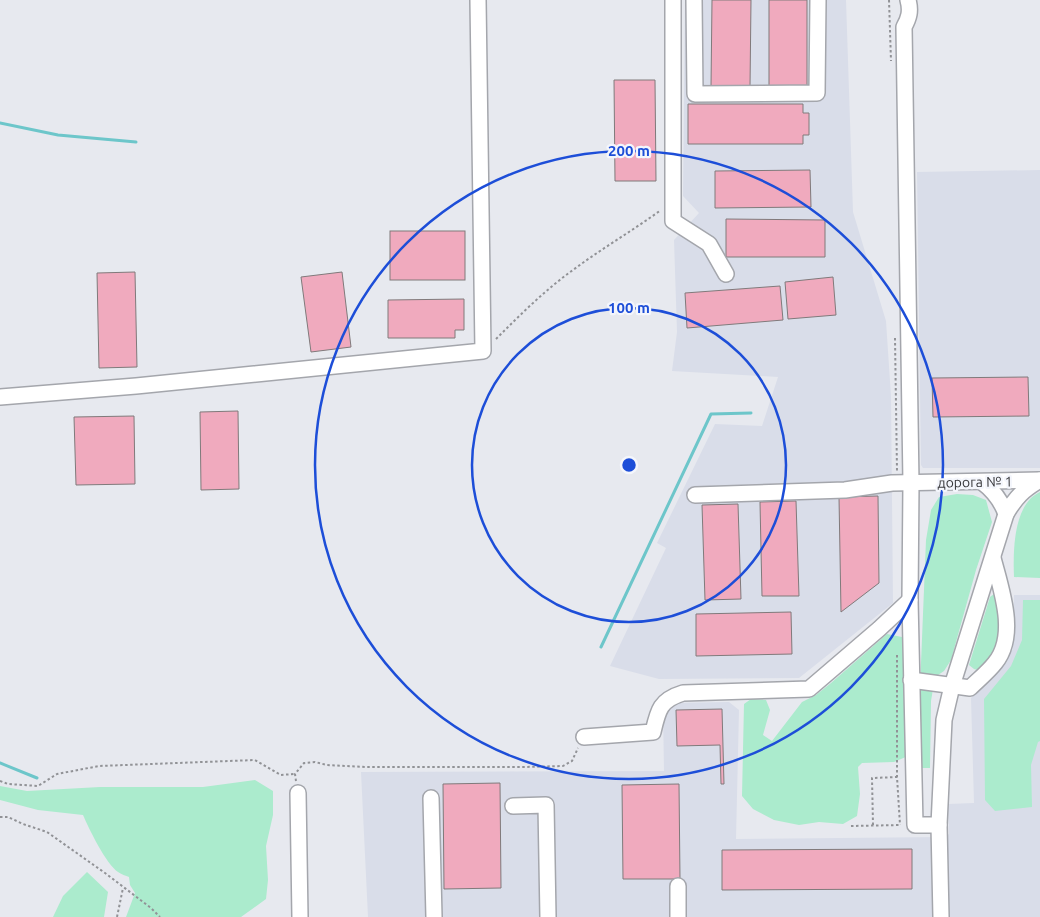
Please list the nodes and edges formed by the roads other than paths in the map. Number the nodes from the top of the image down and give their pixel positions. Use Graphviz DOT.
graph roads {
  1 [pos="478,0"];
  2 [pos="673,0"];
  3 [pos="694,0"];
  4 [pos="818,0"];
  5 [pos="908,0"];
  6 [pos="726,274"];
  7 [pos="0,397"];
  8 [pos="1040,480"];
  9 [pos="982,482"];
  10 [pos="904,483"];
  11 [pos="695,494"];
  12 [pos="1006,514"];
  13 [pos="993,558"];
  14 [pos="910,600"];
  15 [pos="911,680"];
  16 [pos="952,686"];
  17 [pos="584,736"];
  18 [pos="298,793"];
  19 [pos="431,798"];
  20 [pos="513,806"];
  21 [pos="939,825"];
  22 [pos="678,886"];
  23 [pos="300,917"];
  24 [pos="434,917"];
  25 [pos="548,917"];
  26 [pos="678,917"];
  27 [pos="941,917"];
  1 -- 7 [label="street"];
  2 -- 6 [label="street"];
  3 -- 4 [label="street"];
  5 -- 10 [label="street"];
  8 -- 9 [label="street, дорога № 1"];
  8 -- 12 [label="street"];
  9 -- 10 [label="street, дорога № 1"];
  9 -- 12 [label="street"];
  10 -- 11 [label="street, дорога № 1"];
  10 -- 14 [label="street"];
  12 -- 13 [label="street"];
  13 -- 16 [label="street"];
  13 -- 16 [label="street"];
  14 -- 15 [label="street"];
  14 -- 17 [label="street"];
  15 -- 16 [label="street"];
  15 -- 21 [label="street"];
  16 -- 21 [label="street"];
  18 -- 23 [label="street"];
  19 -- 24 [label="street"];
  20 -- 25 [label="street"];
  21 -- 27 [label="street"];
  22 -- 26 [label="street"];
}
